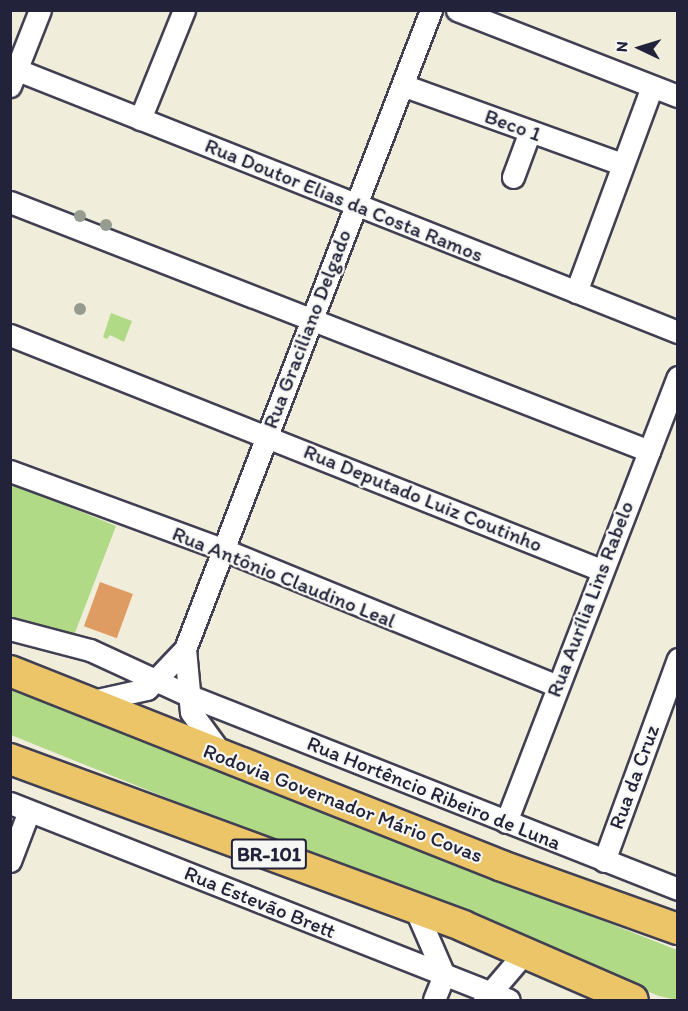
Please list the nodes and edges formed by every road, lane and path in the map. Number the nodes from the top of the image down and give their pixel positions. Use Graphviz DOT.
graph roads {
  1 [pos="40,10"];
  2 [pos="184,10"];
  3 [pos="431,10"];
  4 [pos="457,10"];
  5 [pos="13,74"];
  6 [pos="405,86"];
  7 [pos="652,87"];
  8 [pos="678,96"];
  9 [pos="140,119"];
  10 [pos="530,131"];
  11 [pos="622,164"];
  12 [pos="513,177"];
  13 [pos="10,202"];
  14 [pos="355,205"];
  15 [pos="576,292"];
  16 [pos="310,321"];
  17 [pos="678,332"];
  18 [pos="10,335"];
  19 [pos="678,377"];
  20 [pos="267,435"];
  21 [pos="649,450"];
  22 [pos="10,471"];
  23 [pos="222,549"];
  24 [pos="601,570"];
  25 [pos="10,629"];
  26 [pos="185,649"];
  27 [pos="678,659"];
  28 [pos="10,671"];
  29 [pos="156,681"];
  30 [pos="556,685"];
  31 [pos="190,696"];
  32 [pos="87,702"];
  33 [pos="224,756"];
  34 [pos="10,759"];
  35 [pos="20,807"];
  36 [pos="506,822"];
  37 [pos="10,861"];
  38 [pos="604,861"];
  39 [pos="678,889"];
  40 [pos="415,908"];
  41 [pos="678,929"];
  42 [pos="526,951"];
  43 [pos="444,975"];
  44 [pos="486,996"];
  45 [pos="435,1000"];
  46 [pos="509,1000"];
  47 [pos="633,1000"];
  1 -- 5 [label="street"];
  2 -- 9 [label="street"];
  3 -- 6 [label="street, Rua Graciliano Delgado"];
  4 -- 7 [label="street"];
  5 -- 9 [label="street, Rua Doutor Elias da Costa Ramos"];
  6 -- 10 [label="street, Beco 1"];
  6 -- 14 [label="street, Rua Graciliano Delgado"];
  7 -- 8 [label="street"];
  7 -- 11 [label="street"];
  9 -- 14 [label="street, Rua Doutor Elias da Costa Ramos"];
  10 -- 11 [label="street, Beco 1"];
  10 -- 12 [label="street"];
  11 -- 15 [label="street"];
  13 -- 16 [label="street"];
  14 -- 15 [label="street, Rua Doutor Elias da Costa Ramos"];
  14 -- 16 [label="street, Rua Graciliano Delgado"];
  15 -- 17 [label="street, Rua Doutor Elias da Costa Ramos"];
  16 -- 20 [label="street, Rua Graciliano Delgado"];
  16 -- 21 [label="street"];
  18 -- 20 [label="street, Rua Deputado Luiz Coutinho"];
  19 -- 21 [label="street, Rua Aurília Lins Rabelo"];
  20 -- 23 [label="street, Rua Graciliano Delgado"];
  20 -- 24 [label="street, Rua Deputado Luiz Coutinho"];
  21 -- 24 [label="street, Rua Aurília Lins Rabelo"];
  22 -- 23 [label="street, Rua Antônio Claudino Leal"];
  23 -- 26 [label="street, Rua Graciliano Delgado"];
  23 -- 30 [label="street, Rua Antônio Claudino Leal"];
  24 -- 30 [label="street, Rua Aurília Lins Rabelo"];
  25 -- 29 [label="street, Rua Hortêncio Ribeiro de Luna"];
  26 -- 29 [label="street, Rua Graciliano Delgado"];
  26 -- 31 [label="street, Rua Graciliano Delgado"];
  27 -- 38 [label="street, Rua da Cruz"];
  28 -- 32 [label="highway, Rodovia Governador Mário Covas"];
  29 -- 31 [label="street, Rua Hortêncio Ribeiro de Luna"];
  29 -- 32 [label="street, Rua Graciliano Delgado"];
  30 -- 36 [label="street, Rua Aurília Lins Rabelo"];
  31 -- 33 [label="street, Rua Graciliano Delgado"];
  31 -- 36 [label="street, Rua Hortêncio Ribeiro de Luna"];
  32 -- 33 [label="highway, Rodovia Governador Mário Covas"];
  33 -- 41 [label="highway, Rodovia Governador Mário Covas"];
  34 -- 40 [label="highway, BR-101"];
  35 -- 37 [label="street"];
  35 -- 43 [label="street, Rua Estevão Brett"];
  36 -- 38 [label="street, Rua Hortêncio Ribeiro de Luna"];
  38 -- 39 [label="street, Rua Hortêncio Ribeiro de Luna"];
  40 -- 42 [label="highway, BR-101"];
  40 -- 43 [label="street"];
  42 -- 44 [label="street"];
  42 -- 47 [label="highway, BR-101"];
  43 -- 44 [label="street, Rua Estevão Brett"];
  43 -- 45 [label="street"];
  44 -- 46 [label="street, Rua Estevão Brett"];
}
